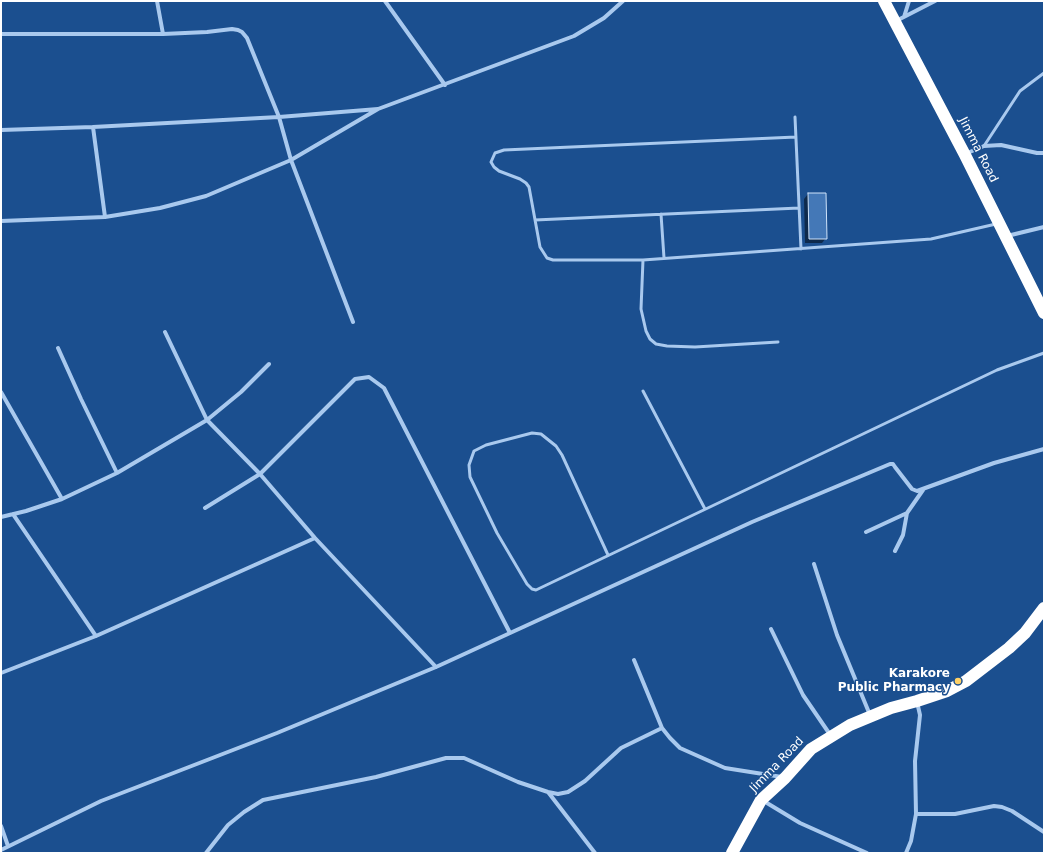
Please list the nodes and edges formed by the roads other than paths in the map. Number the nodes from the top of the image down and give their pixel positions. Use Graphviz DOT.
graph roads {
  1 [pos="158,1"];
  2 [pos="385,1"];
  3 [pos="623,1"];
  4 [pos="884,1"];
  5 [pos="910,1"];
  6 [pos="935,1"];
  7 [pos="899,20"];
  8 [pos="1,34"];
  9 [pos="163,34"];
  10 [pos="1044,73"];
  11 [pos="445,85"];
  12 [pos="378,109"];
  13 [pos="279,117"];
  14 [pos="795,117"];
  15 [pos="93,127"];
  16 [pos="1,130"];
  17 [pos="796,137"];
  18 [pos="984,146"];
  19 [pos="1044,153"];
  20 [pos="965,154"];
  21 [pos="292,160"];
  22 [pos="799,208"];
  23 [pos="661,214"];
  24 [pos="105,217"];
  25 [pos="535,220"];
  26 [pos="1,221"];
  27 [pos="1000,223"];
  28 [pos="1044,227"];
  29 [pos="1006,236"];
  30 [pos="800,249"];
  31 [pos="664,258"];
  32 [pos="643,260"];
  33 [pos="1044,313"];
  34 [pos="353,322"];
  35 [pos="165,332"];
  36 [pos="778,342"];
  37 [pos="58,348"];
  38 [pos="1044,353"];
  39 [pos="269,364"];
  40 [pos="643,391"];
  41 [pos="1,392"];
  42 [pos="207,420"];
  43 [pos="1044,449"];
  44 [pos="117,473"];
  45 [pos="260,474"];
  46 [pos="923,489"];
  47 [pos="62,499"];
  48 [pos="205,508"];
  49 [pos="705,509"];
  50 [pos="907,513"];
  51 [pos="13,514"];
  52 [pos="1,517"];
  53 [pos="866,532"];
  54 [pos="315,538"];
  55 [pos="895,551"];
  56 [pos="608,555"];
  57 [pos="814,564"];
  58 [pos="1044,608"];
  59 [pos="771,629"];
  60 [pos="510,633"];
  61 [pos="96,636"];
  62 [pos="634,660"];
  63 [pos="436,667"];
  64 [pos="1,673"];
  65 [pos="917,701"];
  66 [pos="870,717"];
  67 [pos="662,728"];
  68 [pos="831,736"];
  69 [pos="785,778"];
  70 [pos="548,792"];
  71 [pos="761,800"];
  72 [pos="916,814"];
  73 [pos="1,826"];
  74 [pos="1044,832"];
  75 [pos="8,846"];
  76 [pos="1,850"];
  77 [pos="206,853"];
  78 [pos="595,853"];
  79 [pos="732,853"];
  80 [pos="867,853"];
  81 [pos="906,853"];
  1 -- 9 [label="street"];
  2 -- 11 [label="street"];
  3 -- 11 [label="street"];
  4 -- 7 [label="highway, Jimma Road"];
  5 -- 7 [label="street"];
  6 -- 7 [label="street"];
  7 -- 20 [label="highway, Jimma Road"];
  8 -- 9 [label="street"];
  9 -- 13 [label="street"];
  10 -- 18 [label="lane"];
  11 -- 12 [label="street"];
  12 -- 13 [label="street"];
  12 -- 21 [label="street"];
  13 -- 15 [label="street"];
  13 -- 21 [label="street"];
  14 -- 17 [label="lane"];
  15 -- 16 [label="street"];
  15 -- 24 [label="street"];
  17 -- 22 [label="lane"];
  17 -- 25 [label="lane"];
  18 -- 19 [label="street"];
  18 -- 20 [label="street"];
  20 -- 27 [label="highway, Jimma Road"];
  21 -- 24 [label="street"];
  21 -- 34 [label="street"];
  22 -- 23 [label="lane"];
  22 -- 30 [label="lane"];
  23 -- 25 [label="lane"];
  23 -- 31 [label="lane"];
  24 -- 26 [label="street"];
  25 -- 32 [label="lane"];
  27 -- 29 [label="highway, Jimma Road"];
  27 -- 30 [label="lane"];
  28 -- 29 [label="street"];
  29 -- 33 [label="highway, Jimma Road"];
  30 -- 31 [label="lane"];
  31 -- 32 [label="lane"];
  32 -- 36 [label="lane"];
  35 -- 42 [label="street"];
  37 -- 44 [label="street"];
  38 -- 49 [label="lane"];
  39 -- 42 [label="street"];
  40 -- 49 [label="lane"];
  41 -- 47 [label="street"];
  42 -- 44 [label="street"];
  42 -- 45 [label="street"];
  43 -- 46 [label="street"];
  44 -- 47 [label="street"];
  45 -- 48 [label="street"];
  45 -- 54 [label="street"];
  45 -- 60 [label="street"];
  46 -- 50 [label="street"];
  46 -- 60 [label="street"];
  47 -- 51 [label="street"];
  49 -- 56 [label="lane"];
  50 -- 53 [label="street"];
  50 -- 55 [label="street"];
  51 -- 52 [label="street"];
  51 -- 61 [label="street"];
  54 -- 61 [label="street"];
  54 -- 63 [label="street"];
  56 -- 56 [label="lane"];
  57 -- 66 [label="street"];
  58 -- 65 [label="highway, Jimma Road"];
  59 -- 68 [label="street"];
  60 -- 63 [label="street"];
  61 -- 64 [label="street"];
  62 -- 67 [label="street"];
  63 -- 75 [label="street"];
  65 -- 66 [label="highway, Jimma Road"];
  65 -- 72 [label="street"];
  66 -- 68 [label="highway, Jimma Road"];
  67 -- 69 [label="street"];
  67 -- 70 [label="street"];
  68 -- 69 [label="highway, Jimma Road"];
  69 -- 71 [label="highway, Jimma Road"];
  70 -- 77 [label="street"];
  70 -- 78 [label="street"];
  71 -- 79 [label="highway, Jimma Road"];
  71 -- 80 [label="street"];
  72 -- 74 [label="street"];
  72 -- 81 [label="street"];
  73 -- 75 [label="street"];
  75 -- 76 [label="street"];
}
